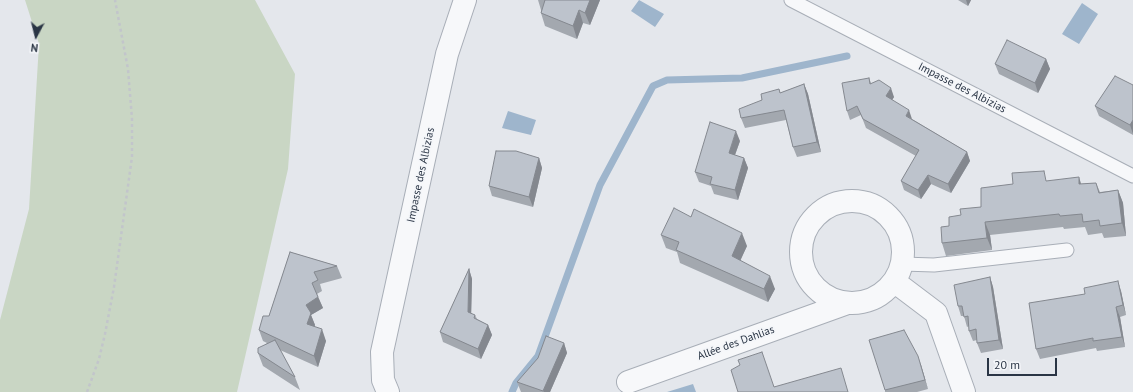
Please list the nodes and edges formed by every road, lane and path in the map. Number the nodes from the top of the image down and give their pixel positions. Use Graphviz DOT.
graph roads {
  1 [pos="115,0"];
  2 [pos="465,0"];
  3 [pos="791,0"];
  4 [pos="1133,176"];
  5 [pos="1067,250"];
  6 [pos="899,273"];
  7 [pos="845,304"];
  8 [pos="628,382"];
  9 [pos="86,392"];
  10 [pos="388,392"];
  11 [pos="964,392"];
  1 -- 9 [label="path"];
  2 -- 10 [label="street, Impasse des Albizias"];
  3 -- 4 [label="lane, Impasse des Albizias"];
  5 -- 6 [label="lane"];
  6 -- 7 [label="street, Allée des Dahlias"];
  6 -- 7 [label="street, Allée des Dahlias"];
  6 -- 11 [label="street"];
  7 -- 8 [label="street, Allée des Dahlias"];
}
